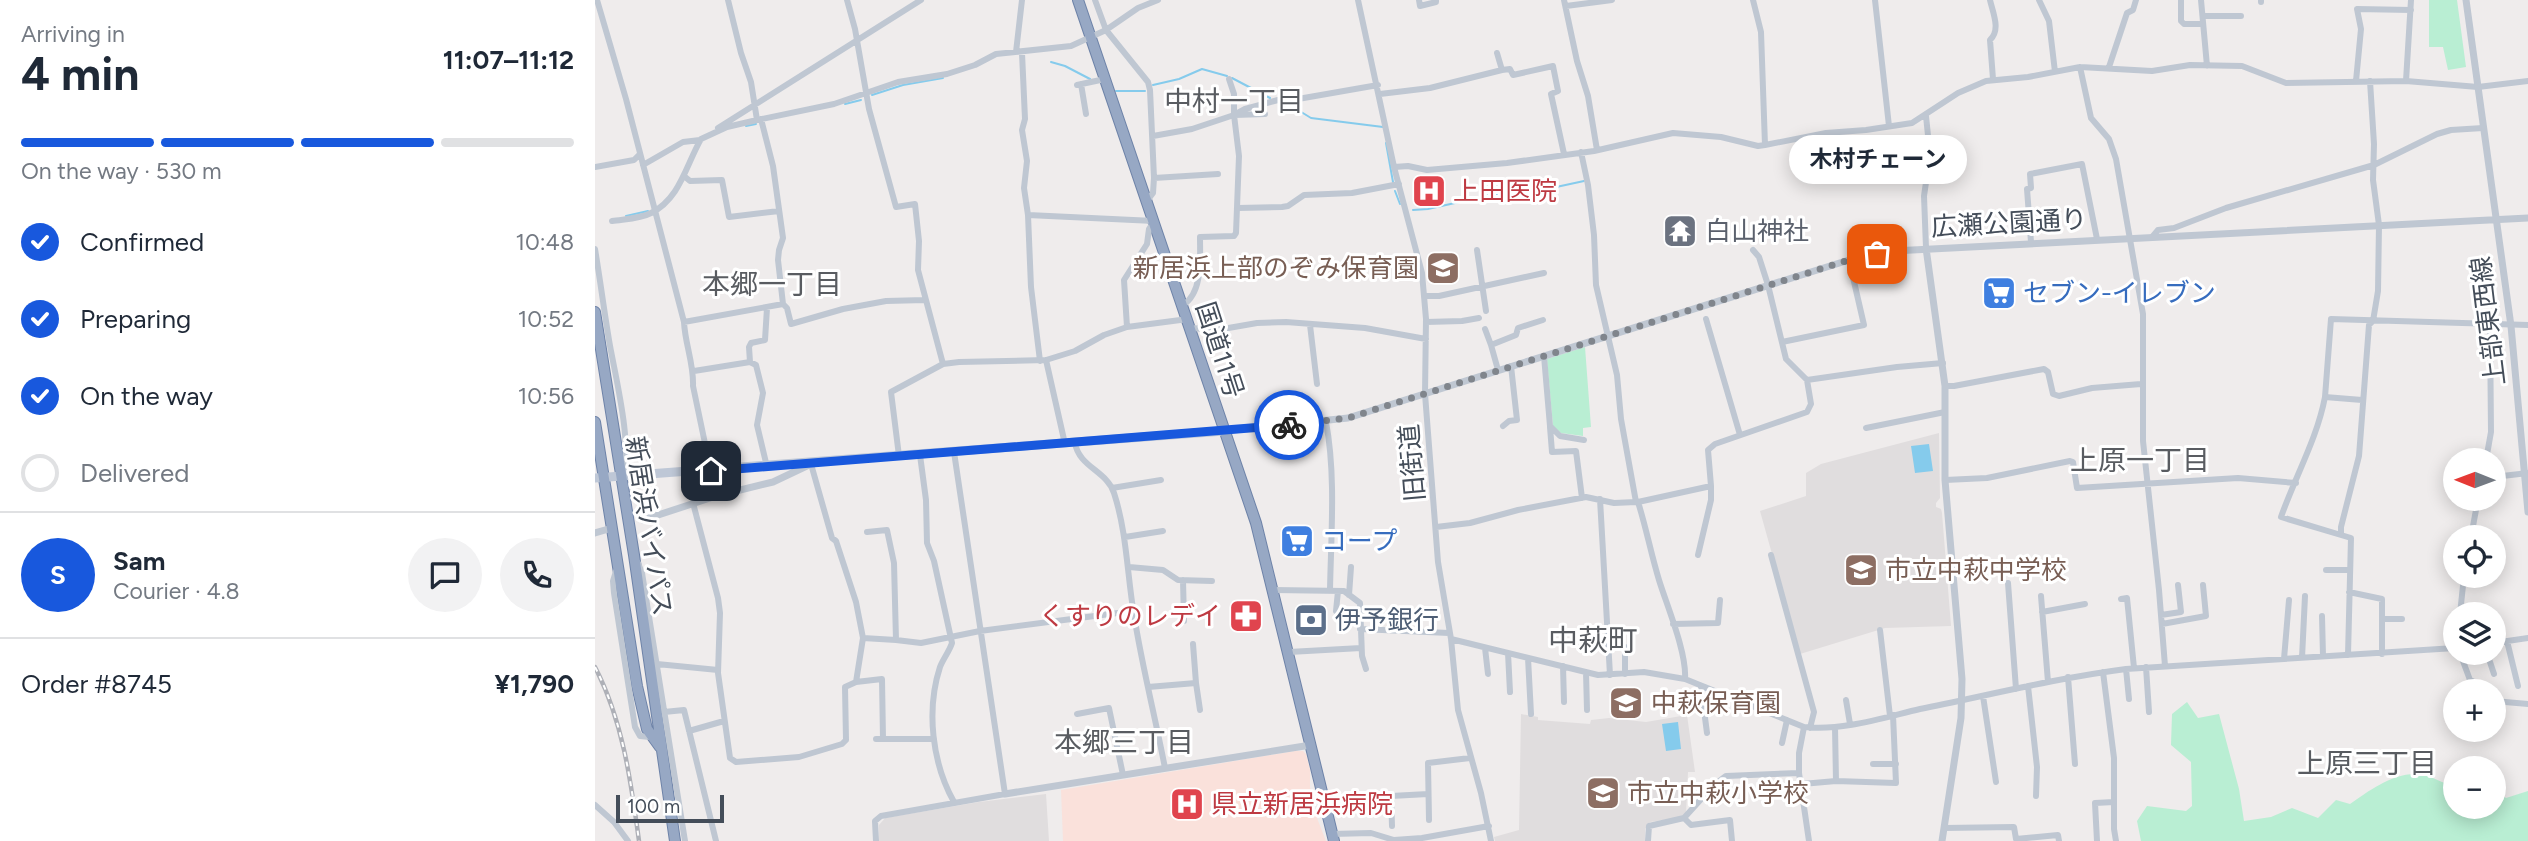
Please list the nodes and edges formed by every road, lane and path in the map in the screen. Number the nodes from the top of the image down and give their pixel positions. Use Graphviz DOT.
graph roads {
  1 [pos="597,0"];
  2 [pos="728,0"];
  3 [pos="847,0"];
  4 [pos="921,0"];
  5 [pos="1022,0"];
  6 [pos="1078,0"];
  7 [pos="1095,0"];
  8 [pos="1158,0"];
  9 [pos="1358,0"];
  10 [pos="1419,0"];
  11 [pos="1436,0"];
  12 [pos="1612,0"];
  13 [pos="1753,0"];
  14 [pos="1875,0"];
  15 [pos="1990,0"];
  16 [pos="2039,0"];
  17 [pos="2136,0"];
  18 [pos="2181,0"];
  19 [pos="2201,0"];
  20 [pos="2411,0"];
  21 [pos="2466,0"];
  22 [pos="1565,3"];
  23 [pos="2411,10"];
  24 [pos="2203,16"];
  25 [pos="2241,16"];
  26 [pos="2203,24"];
  27 [pos="1106,30"];
  28 [pos="1091,38"];
  29 [pos="857,41"];
  30 [pos="1019,52"];
  31 [pos="1497,53"];
  32 [pos="2207,66"];
  33 [pos="2080,68"];
  34 [pos="2109,68"];
  35 [pos="1502,70"];
  36 [pos="2055,72"];
  37 [pos="1229,79"];
  38 [pos="1993,79"];
  39 [pos="1098,81"];
  40 [pos="2356,81"];
  41 [pos="2370,81"];
  42 [pos="2406,81"];
  43 [pos="2528,81"];
  44 [pos="1378,85"];
  45 [pos="2477,87"];
  46 [pos="866,94"];
  47 [pos="1380,94"];
  48 [pos="754,104"];
  49 [pos="1086,114"];
  50 [pos="1265,114"];
  51 [pos="1234,115"];
  52 [pos="1926,116"];
  53 [pos="759,120"];
  54 [pos="1889,127"];
  55 [pos="2483,128"];
  56 [pos="714,131"];
  57 [pos="1153,136"];
  58 [pos="700,140"];
  59 [pos="1765,145"];
  60 [pos="1597,150"];
  61 [pos="1581,152"];
  62 [pos="1564,154"];
  63 [pos="639,155"];
  64 [pos="643,165"];
  65 [pos="2374,165"];
  66 [pos="595,167"];
  67 [pos="1394,167"];
  68 [pos="1218,174"];
  69 [pos="684,176"];
  70 [pos="1154,178"];
  71 [pos="1399,184"];
  72 [pos="1147,201"];
  73 [pos="654,208"];
  74 [pos="1238,208"];
  75 [pos="779,211"];
  76 [pos="1028,215"];
  77 [pos="2528,218"];
  78 [pos="1154,220"];
  79 [pos="2496,220"];
  80 [pos="612,221"];
  81 [pos="2379,225"];
  82 [pos="2153,236"];
  83 [pos="2129,237"];
  84 [pos="2097,239"];
  85 [pos="2031,242"];
  86 [pos="1926,248"];
  87 [pos="595,249"];
  88 [pos="1477,250"];
  89 [pos="1753,250"];
  90 [pos="1849,260"];
  91 [pos="1544,273"];
  92 [pos="1768,285"];
  93 [pos="1482,287"];
  94 [pos="1425,296"];
  95 [pos="925,300"];
  96 [pos="783,304"];
  97 [pos="1183,305"];
  98 [pos="767,308"];
  99 [pos="1486,311"];
  100 [pos="595,312"];
  101 [pos="1479,318"];
  102 [pos="1706,318"];
  103 [pos="1543,320"];
  104 [pos="1426,321"];
  105 [pos="2373,321"];
  106 [pos="684,322"];
  107 [pos="1189,324"];
  108 [pos="1310,325"];
  109 [pos="2490,325"];
  110 [pos="2528,325"];
  111 [pos="2511,326"];
  112 [pos="1127,327"];
  113 [pos="1485,329"];
  114 [pos="1609,335"];
  115 [pos="1426,339"];
  116 [pos="1782,342"];
  117 [pos="1491,345"];
  118 [pos="1544,356"];
  119 [pos="1043,360"];
  120 [pos="750,362"];
  121 [pos="1943,363"];
  122 [pos="943,364"];
  123 [pos="1511,366"];
  124 [pos="1497,370"];
  125 [pos="694,371"];
  126 [pos="1807,380"];
  127 [pos="1317,384"];
  128 [pos="2141,384"];
  129 [pos="1945,386"];
  130 [pos="1425,394"];
  131 [pos="2325,397"];
  132 [pos="2362,400"];
  133 [pos="1945,412"];
  134 [pos="595,422"];
  135 [pos="1326,422"];
  136 [pos="1503,426"];
  137 [pos="1550,426"];
  138 [pos="1866,428"];
  139 [pos="1224,431"];
  140 [pos="1740,435"];
  141 [pos="1584,440"];
  142 [pos="1070,444"];
  143 [pos="2488,448"];
  144 [pos="954,452"];
  145 [pos="920,455"];
  146 [pos="899,457"];
  147 [pos="595,462"];
  148 [pos="811,464"];
  149 [pos="767,467"];
  150 [pos="711,471"];
  151 [pos="2527,473"];
  152 [pos="621,476"];
  153 [pos="2506,476"];
  154 [pos="600,478"];
  155 [pos="1161,480"];
  156 [pos="1945,480"];
  157 [pos="2296,482"];
  158 [pos="2147,483"];
  159 [pos="1711,486"];
  160 [pos="1112,488"];
  161 [pos="716,496"];
  162 [pos="1582,498"];
  163 [pos="1600,499"];
  164 [pos="1637,502"];
  165 [pos="693,503"];
  166 [pos="2528,512"];
  167 [pos="643,520"];
  168 [pos="1436,527"];
  169 [pos="612,528"];
  170 [pos="1163,531"];
  171 [pos="867,532"];
  172 [pos="595,534"];
  173 [pos="2341,534"];
  174 [pos="1125,537"];
  175 [pos="634,555"];
  176 [pos="1698,555"];
  177 [pos="1771,555"];
  178 [pos="1129,567"];
  179 [pos="1350,568"];
  180 [pos="2326,570"];
  181 [pos="2350,570"];
  182 [pos="1182,580"];
  183 [pos="1212,581"];
  184 [pos="2008,583"];
  185 [pos="2178,585"];
  186 [pos="2203,585"];
  187 [pos="1274,590"];
  188 [pos="1334,591"];
  189 [pos="2349,592"];
  190 [pos="1349,595"];
  191 [pos="2041,596"];
  192 [pos="2305,596"];
  193 [pos="2121,599"];
  194 [pos="1720,600"];
  195 [pos="2289,600"];
  196 [pos="2085,604"];
  197 [pos="1133,611"];
  198 [pos="1336,611"];
  199 [pos="2042,612"];
  200 [pos="2161,615"];
  201 [pos="2322,617"];
  202 [pos="2382,619"];
  203 [pos="2402,619"];
  204 [pos="1184,621"];
  205 [pos="1673,624"];
  206 [pos="2162,624"];
  207 [pos="1360,629"];
  208 [pos="1880,630"];
  209 [pos="980,631"];
  210 [pos="949,636"];
  211 [pos="1450,636"];
  212 [pos="863,638"];
  213 [pos="2528,638"];
  214 [pos="896,640"];
  215 [pos="2507,641"];
  216 [pos="1193,644"];
  217 [pos="1625,647"];
  218 [pos="1485,648"];
  219 [pos="1361,649"];
  220 [pos="2443,649"];
  221 [pos="1289,652"];
  222 [pos="1508,653"];
  223 [pos="2382,654"];
  224 [pos="2348,655"];
  225 [pos="2323,656"];
  226 [pos="1528,658"];
  227 [pos="2302,658"];
  228 [pos="2284,659"];
  229 [pos="657,664"];
  230 [pos="2491,665"];
  231 [pos="1563,666"];
  232 [pos="2165,666"];
  233 [pos="2145,667"];
  234 [pos="2130,668"];
  235 [pos="1366,669"];
  236 [pos="718,670"];
  237 [pos="1586,672"];
  238 [pos="2103,672"];
  239 [pos="1488,674"];
  240 [pos="1625,674"];
  241 [pos="2494,674"];
  242 [pos="1610,675"];
  243 [pos="2068,677"];
  244 [pos="1685,679"];
  245 [pos="856,682"];
  246 [pos="2047,682"];
  247 [pos="1196,683"];
  248 [pos="2028,686"];
  249 [pos="2518,686"];
  250 [pos="1148,687"];
  251 [pos="1701,687"];
  252 [pos="2016,689"];
  253 [pos="1510,692"];
  254 [pos="1983,696"];
  255 [pos="2129,699"];
  256 [pos="1846,700"];
  257 [pos="1962,700"];
  258 [pos="1564,702"];
  259 [pos="2506,702"];
  260 [pos="2528,704"];
  261 [pos="1200,710"];
  262 [pos="1587,710"];
  263 [pos="664,712"];
  264 [pos="2149,712"];
  265 [pos="1077,714"];
  266 [pos="1531,714"];
  267 [pos="1892,716"];
  268 [pos="1787,720"];
  269 [pos="724,721"];
  270 [pos="1850,724"];
  271 [pos="1807,727"];
  272 [pos="1835,727"];
  273 [pos="689,731"];
  274 [pos="1707,733"];
  275 [pos="934,739"];
  276 [pos="1783,743"];
  277 [pos="1311,744"];
  278 [pos="661,747"];
  279 [pos="1470,758"];
  280 [pos="1873,764"];
  281 [pos="1896,764"];
  282 [pos="2075,764"];
  283 [pos="1165,768"];
  284 [pos="1799,773"];
  285 [pos="1123,775"];
  286 [pos="1836,781"];
  287 [pos="1996,782"];
  288 [pos="1802,784"];
  289 [pos="1005,794"];
  290 [pos="1428,794"];
  291 [pos="2036,796"];
  292 [pos="954,802"];
  293 [pos="2114,802"];
  294 [pos="595,805"];
  295 [pos="1684,818"];
  296 [pos="1429,820"];
  297 [pos="1489,825"];
  298 [pos="1392,827"];
  299 [pos="1944,828"];
  300 [pos="1333,837"];
  301 [pos="2016,840"];
  302 [pos="628,841"];
  303 [pos="675,841"];
  304 [pos="685,841"];
  305 [pos="716,841"];
  306 [pos="876,841"];
  307 [pos="1492,841"];
  308 [pos="1648,841"];
  309 [pos="1732,841"];
  310 [pos="1809,841"];
  311 [pos="1942,841"];
  312 [pos="2059,841"];
  313 [pos="2097,841"];
  314 [pos="2116,841"];
  1 -- 63 [label="street"];
  2 -- 48 [label="street"];
  3 -- 29 [label="street"];
  4 -- 29 [label="street"];
  5 -- 30 [label="street"];
  6 -- 28 [label="highway, 国道11号"];
  7 -- 27 [label="street"];
  8 -- 27 [label="street"];
  9 -- 44 [label="street, 旧街道"];
  10 -- 11 [label="street"];
  12 -- 22 [label="street"];
  13 -- 59 [label="street"];
  14 -- 54 [label="street"];
  15 -- 38 [label="street"];
  16 -- 36 [label="street"];
  17 -- 34 [label="street"];
  18 -- 26 [label="street"];
  19 -- 24 [label="street"];
  20 -- 23 [label="street"];
  21 -- 45 [label="street, 上部東西線"];
  22 -- 60 [label="street"];
  23 -- 40 [label="street"];
  23 -- 42 [label="street"];
  24 -- 25 [label="street"];
  24 -- 26 [label="street"];
  26 -- 32 [label="street"];
  27 -- 28 [label="street"];
  27 -- 57 [label="street"];
  28 -- 30 [label="street"];
  28 -- 39 [label="highway, 国道11号"];
  29 -- 46 [label="street"];
  29 -- 48 [label="street"];
  30 -- 46 [label="street"];
  30 -- 76 [label="street"];
  31 -- 35 [label="street"];
  32 -- 34 [label="street"];
  32 -- 40 [label="street"];
  33 -- 34 [label="street"];
  33 -- 36 [label="street"];
  33 -- 83 [label="street"];
  35 -- 47 [label="street"];
  35 -- 62 [label="street"];
  36 -- 38 [label="street"];
  37 -- 51 [label="street"];
  38 -- 52 [label="street"];
  39 -- 49 [label="street"];
  39 -- 72 [label="highway, 国道11号"];
  40 -- 41 [label="street"];
  41 -- 42 [label="street"];
  41 -- 65 [label="street"];
  42 -- 45 [label="street"];
  43 -- 45 [label="street"];
  44 -- 47 [label="street, 旧街道"];
  44 -- 51 [label="street"];
  45 -- 55 [label="street, 上部東西線"];
  46 -- 53 [label="street"];
  46 -- 95 [label="street"];
  47 -- 67 [label="street, 旧街道"];
  48 -- 53 [label="street"];
  48 -- 56 [label="street"];
  50 -- 51 [label="street"];
  51 -- 57 [label="street"];
  51 -- 74 [label="street"];
  52 -- 54 [label="street"];
  52 -- 86 [label="street"];
  53 -- 56 [label="street"];
  53 -- 75 [label="street"];
  54 -- 59 [label="street"];
  55 -- 65 [label="street"];
  55 -- 79 [label="street, 上部東西線"];
  56 -- 58 [label="street"];
  57 -- 70 [label="street"];
  58 -- 64 [label="street"];
  58 -- 69 [label="street"];
  59 -- 60 [label="street"];
  60 -- 61 [label="street"];
  61 -- 62 [label="street"];
  61 -- 114 [label="street"];
  62 -- 67 [label="street"];
  63 -- 64 [label="street"];
  63 -- 66 [label="street"];
  64 -- 73 [label="street"];
  65 -- 81 [label="street"];
  65 -- 82 [label="street"];
  67 -- 71 [label="street, 旧街道"];
  68 -- 70 [label="street"];
  69 -- 73 [label="street"];
  69 -- 75 [label="street"];
  70 -- 72 [label="street"];
  71 -- 74 [label="street"];
  71 -- 94 [label="street, 旧街道"];
  72 -- 78 [label="highway, 国道11号"];
  73 -- 80 [label="street"];
  73 -- 106 [label="street"];
  74 -- 97 [label="street"];
  75 -- 96 [label="street"];
  76 -- 78 [label="street"];
  76 -- 119 [label="street"];
  77 -- 79 [label="street, 広瀬公園通り"];
  78 -- 97 [label="highway, 国道11号"];
  78 -- 112 [label="street"];
  79 -- 81 [label="street, 広瀬公園通り"];
  79 -- 111 [label="street, 上部東西線"];
  81 -- 82 [label="street, 広瀬公園通り"];
  81 -- 105 [label="street"];
  82 -- 83 [label="street, 広瀬公園通り"];
  83 -- 84 [label="street, 広瀬公園通り"];
  83 -- 128 [label="street"];
  84 -- 85 [label="street, 広瀬公園通り"];
  84 -- 85 [label="street"];
  85 -- 86 [label="street, 広瀬公園通り"];
  86 -- 90 [label="street, 広瀬公園通り"];
  86 -- 121 [label="street"];
  87 -- 152 [label="street"];
  88 -- 93 [label="street"];
  89 -- 92 [label="street"];
  90 -- 92 [label="street, 広瀬公園通り"];
  90 -- 116 [label="street"];
  91 -- 93 [label="street"];
  92 -- 114 [label="street, 広瀬公園通り"];
  92 -- 116 [label="street"];
  93 -- 94 [label="street"];
  93 -- 99 [label="street"];
  94 -- 104 [label="street, 旧街道"];
  95 -- 96 [label="street"];
  95 -- 122 [label="street"];
  96 -- 98 [label="street"];
  97 -- 107 [label="highway, 国道11号"];
  98 -- 106 [label="street"];
  98 -- 120 [label="street"];
  100 -- 152 [label="highway, 新居浜バイパス"];
  101 -- 104 [label="street"];
  102 -- 140 [label="street"];
  103 -- 117 [label="street"];
  104 -- 115 [label="street, 旧街道"];
  105 -- 109 [label="street"];
  105 -- 131 [label="street"];
  105 -- 132 [label="street"];
  106 -- 125 [label="street"];
  107 -- 108 [label="street"];
  107 -- 112 [label="street"];
  107 -- 139 [label="highway, 国道11号"];
  108 -- 115 [label="street"];
  108 -- 127 [label="street"];
  109 -- 111 [label="street"];
  109 -- 143 [label="street"];
  110 -- 111 [label="street"];
  111 -- 151 [label="street, 上部東西線"];
  112 -- 119 [label="street"];
  113 -- 117 [label="street"];
  114 -- 118 [label="street, 広瀬公園通り"];
  114 -- 164 [label="street"];
  115 -- 130 [label="street, 旧街道"];
  116 -- 126 [label="street"];
  117 -- 124 [label="street"];
  118 -- 123 [label="street, 広瀬公園通り"];
  118 -- 137 [label="street"];
  119 -- 122 [label="street"];
  119 -- 142 [label="street"];
  120 -- 125 [label="street"];
  120 -- 149 [label="street"];
  121 -- 126 [label="street"];
  121 -- 129 [label="street"];
  122 -- 146 [label="street"];
  123 -- 124 [label="street, 広瀬公園通り"];
  123 -- 136 [label="street"];
  124 -- 130 [label="street, 広瀬公園通り"];
  125 -- 150 [label="street"];
  126 -- 140 [label="street"];
  128 -- 129 [label="street"];
  128 -- 158 [label="street"];
  129 -- 133 [label="street"];
  130 -- 135 [label="street, 広瀬公園通り"];
  130 -- 168 [label="street, 旧街道"];
  131 -- 132 [label="street"];
  131 -- 157 [label="street"];
  132 -- 173 [label="street"];
  133 -- 138 [label="street"];
  133 -- 156 [label="street"];
  134 -- 154 [label="highway, 新居浜バイパス"];
  135 -- 139 [label="street, 広瀬公園通り"];
  135 -- 188 [label="street"];
  137 -- 141 [label="street"];
  137 -- 162 [label="street"];
  139 -- 142 [label="main road"];
  139 -- 187 [label="highway, 国道11号"];
  140 -- 159 [label="street"];
  142 -- 144 [label="main road"];
  142 -- 160 [label="street"];
  144 -- 145 [label="main road"];
  144 -- 209 [label="street"];
  145 -- 146 [label="main road"];
  145 -- 210 [label="street"];
  146 -- 148 [label="main road"];
  147 -- 154 [label="street"];
  148 -- 149 [label="main road"];
  148 -- 161 [label="street"];
  148 -- 212 [label="street"];
  149 -- 150 [label="main road"];
  150 -- 152 [label="main road"];
  150 -- 161 [label="street"];
  151 -- 153 [label="street"];
  151 -- 166 [label="street, 上部東西線"];
  152 -- 154 [label="main road"];
  152 -- 175 [label="highway, 新居浜バイパス"];
  154 -- 169 [label="highway, 新居浜バイパス"];
  155 -- 160 [label="street"];
  156 -- 158 [label="street"];
  156 -- 257 [label="street"];
  157 -- 158 [label="street"];
  157 -- 173 [label="street"];
  158 -- 200 [label="street"];
  159 -- 164 [label="street"];
  159 -- 176 [label="street"];
  160 -- 174 [label="street"];
  161 -- 165 [label="street"];
  162 -- 163 [label="street"];
  162 -- 168 [label="street"];
  163 -- 164 [label="street"];
  163 -- 242 [label="street"];
  164 -- 205 [label="street"];
  165 -- 167 [label="street"];
  165 -- 236 [label="street"];
  168 -- 211 [label="street, 旧街道"];
  169 -- 172 [label="street"];
  169 -- 278 [label="highway, 新居浜バイパス"];
  170 -- 174 [label="street"];
  171 -- 214 [label="street"];
  173 -- 181 [label="street"];
  174 -- 178 [label="street"];
  175 -- 229 [label="street"];
  175 -- 278 [label="highway, 新居浜バイパス"];
  177 -- 271 [label="street"];
  178 -- 182 [label="street"];
  178 -- 197 [label="street"];
  179 -- 190 [label="street"];
  180 -- 181 [label="street"];
  181 -- 189 [label="street"];
  182 -- 183 [label="street"];
  182 -- 204 [label="street"];
  184 -- 252 [label="street"];
  185 -- 200 [label="street"];
  186 -- 206 [label="street"];
  187 -- 188 [label="street"];
  187 -- 221 [label="highway, 国道11号"];
  188 -- 190 [label="street"];
  188 -- 198 [label="street"];
  189 -- 202 [label="street"];
  189 -- 224 [label="street"];
  190 -- 207 [label="street"];
  191 -- 199 [label="street"];
  192 -- 227 [label="street"];
  193 -- 234 [label="street"];
  194 -- 205 [label="street"];
  195 -- 228 [label="street"];
  196 -- 199 [label="street"];
  197 -- 209 [label="street"];
  197 -- 250 [label="street"];
  199 -- 246 [label="street"];
  200 -- 206 [label="street"];
  201 -- 225 [label="street"];
  202 -- 203 [label="street"];
  202 -- 223 [label="street"];
  205 -- 244 [label="street"];
  206 -- 232 [label="street"];
  207 -- 211 [label="street"];
  207 -- 219 [label="street"];
  208 -- 267 [label="street"];
  209 -- 210 [label="street"];
  209 -- 289 [label="street"];
  210 -- 214 [label="street"];
  210 -- 275 [label="street"];
  211 -- 218 [label="street"];
  211 -- 279 [label="street, 旧街道"];
  212 -- 214 [label="street"];
  212 -- 245 [label="street"];
  213 -- 215 [label="street"];
  215 -- 249 [label="street"];
  216 -- 247 [label="street"];
  217 -- 240 [label="street"];
  218 -- 222 [label="street"];
  218 -- 239 [label="street"];
  219 -- 221 [label="street"];
  219 -- 235 [label="street"];
  220 -- 223 [label="street"];
  221 -- 277 [label="highway, 国道11号"];
  222 -- 226 [label="street"];
  222 -- 253 [label="street"];
  223 -- 224 [label="street"];
  224 -- 225 [label="street"];
  225 -- 227 [label="street"];
  226 -- 231 [label="street"];
  226 -- 266 [label="street"];
  227 -- 228 [label="street"];
  228 -- 232 [label="street"];
  229 -- 236 [label="street"];
  229 -- 263 [label="street"];
  230 -- 241 [label="street"];
  231 -- 237 [label="street"];
  231 -- 258 [label="street"];
  232 -- 233 [label="street"];
  233 -- 234 [label="street"];
  233 -- 264 [label="street"];
  234 -- 238 [label="street"];
  234 -- 255 [label="street"];
  236 -- 269 [label="street"];
  237 -- 242 [label="street"];
  237 -- 262 [label="street"];
  238 -- 243 [label="street"];
  238 -- 293 [label="street"];
  240 -- 242 [label="street"];
  240 -- 244 [label="street"];
  243 -- 246 [label="street"];
  243 -- 282 [label="street"];
  244 -- 251 [label="street"];
  245 -- 269 [label="street"];
  245 -- 275 [label="street"];
  246 -- 248 [label="street"];
  247 -- 250 [label="street"];
  247 -- 261 [label="street"];
  248 -- 252 [label="street"];
  248 -- 291 [label="street"];
  250 -- 283 [label="street"];
  251 -- 268 [label="street"];
  251 -- 274 [label="street"];
  252 -- 254 [label="street"];
  254 -- 257 [label="street"];
  254 -- 287 [label="street"];
  256 -- 270 [label="street"];
  257 -- 267 [label="street"];
  257 -- 299 [label="street"];
  259 -- 260 [label="street"];
  263 -- 273 [label="street"];
  263 -- 304 [label="street"];
  265 -- 285 [label="street"];
  267 -- 270 [label="street"];
  267 -- 281 [label="street"];
  268 -- 271 [label="street"];
  268 -- 276 [label="street"];
  269 -- 273 [label="street"];
  270 -- 272 [label="street"];
  271 -- 272 [label="street"];
  271 -- 284 [label="street"];
  272 -- 286 [label="street"];
  273 -- 305 [label="street"];
  275 -- 292 [label="street"];
  277 -- 283 [label="street"];
  277 -- 300 [label="highway, 国道11号"];
  278 -- 303 [label="highway, 新居浜バイパス"];
  279 -- 290 [label="street"];
  279 -- 297 [label="street, 旧街道"];
  280 -- 281 [label="street"];
  281 -- 286 [label="street"];
  283 -- 285 [label="street"];
  284 -- 288 [label="street"];
  284 -- 295 [label="street"];
  285 -- 289 [label="street"];
  286 -- 288 [label="street"];
  288 -- 310 [label="street"];
  289 -- 292 [label="street"];
  290 -- 296 [label="street"];
  290 -- 298 [label="street"];
  292 -- 306 [label="street"];
  293 -- 313 [label="street"];
  293 -- 314 [label="street"];
  294 -- 302 [label="street"];
  295 -- 308 [label="street"];
  295 -- 309 [label="street"];
  297 -- 300 [label="street"];
  297 -- 307 [label="street, 旧街道"];
  299 -- 301 [label="street"];
  299 -- 311 [label="street"];
  301 -- 312 [label="street"];
}
